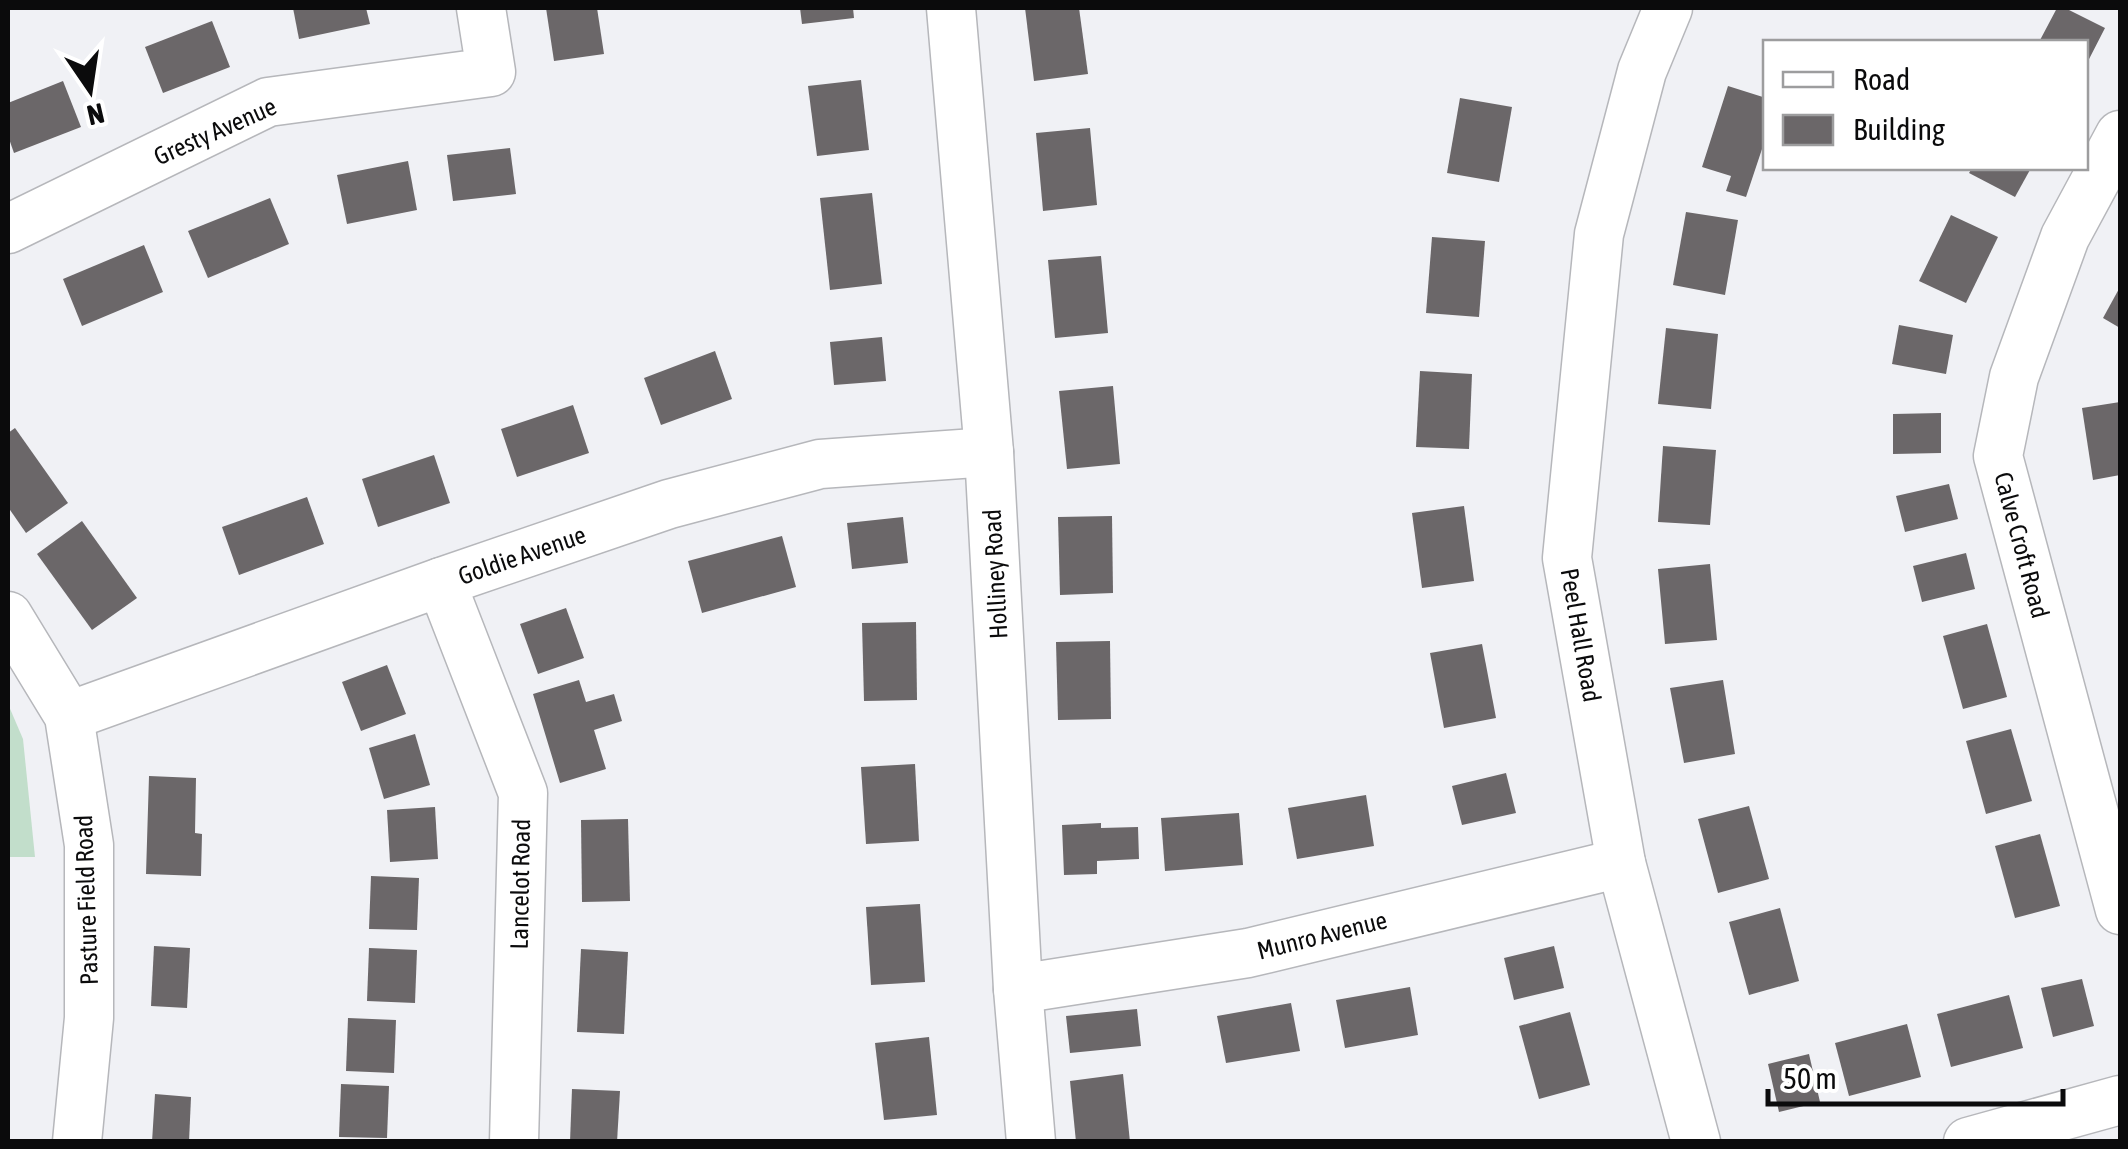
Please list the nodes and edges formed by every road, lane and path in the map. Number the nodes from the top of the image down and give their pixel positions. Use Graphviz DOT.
graph roads {
  1 [pos="481,8"];
  2 [pos="951,8"];
  3 [pos="1668,8"];
  4 [pos="2120,135"];
  5 [pos="8,228"];
  6 [pos="989,452"];
  7 [pos="440,582"];
  8 [pos="8,616"];
  9 [pos="69,716"];
  10 [pos="1621,863"];
  11 [pos="2120,910"];
  12 [pos="1018,989"];
  13 [pos="2120,1100"];
  14 [pos="77,1142"];
  15 [pos="514,1142"];
  16 [pos="1031,1142"];
  17 [pos="1696,1142"];
  18 [pos="1968,1142"];
  1 -- 5 [label="street, Gresty Avenue"];
  2 -- 6 [label="street, Holliney Road"];
  3 -- 10 [label="street, Peel Hall Road"];
  4 -- 11 [label="street, Calve Croft Road"];
  6 -- 7 [label="street, Goldie Avenue"];
  6 -- 12 [label="street, Holliney Road"];
  7 -- 9 [label="street, Goldie Avenue"];
  7 -- 15 [label="street, Lancelot Road"];
  8 -- 9 [label="street, Pasture Field Road"];
  9 -- 14 [label="street, Pasture Field Road"];
  10 -- 12 [label="street, Munro Avenue"];
  10 -- 17 [label="street, Peel Hall Road"];
  12 -- 16 [label="street, Holliney Road"];
  13 -- 18 [label="street"];
}
